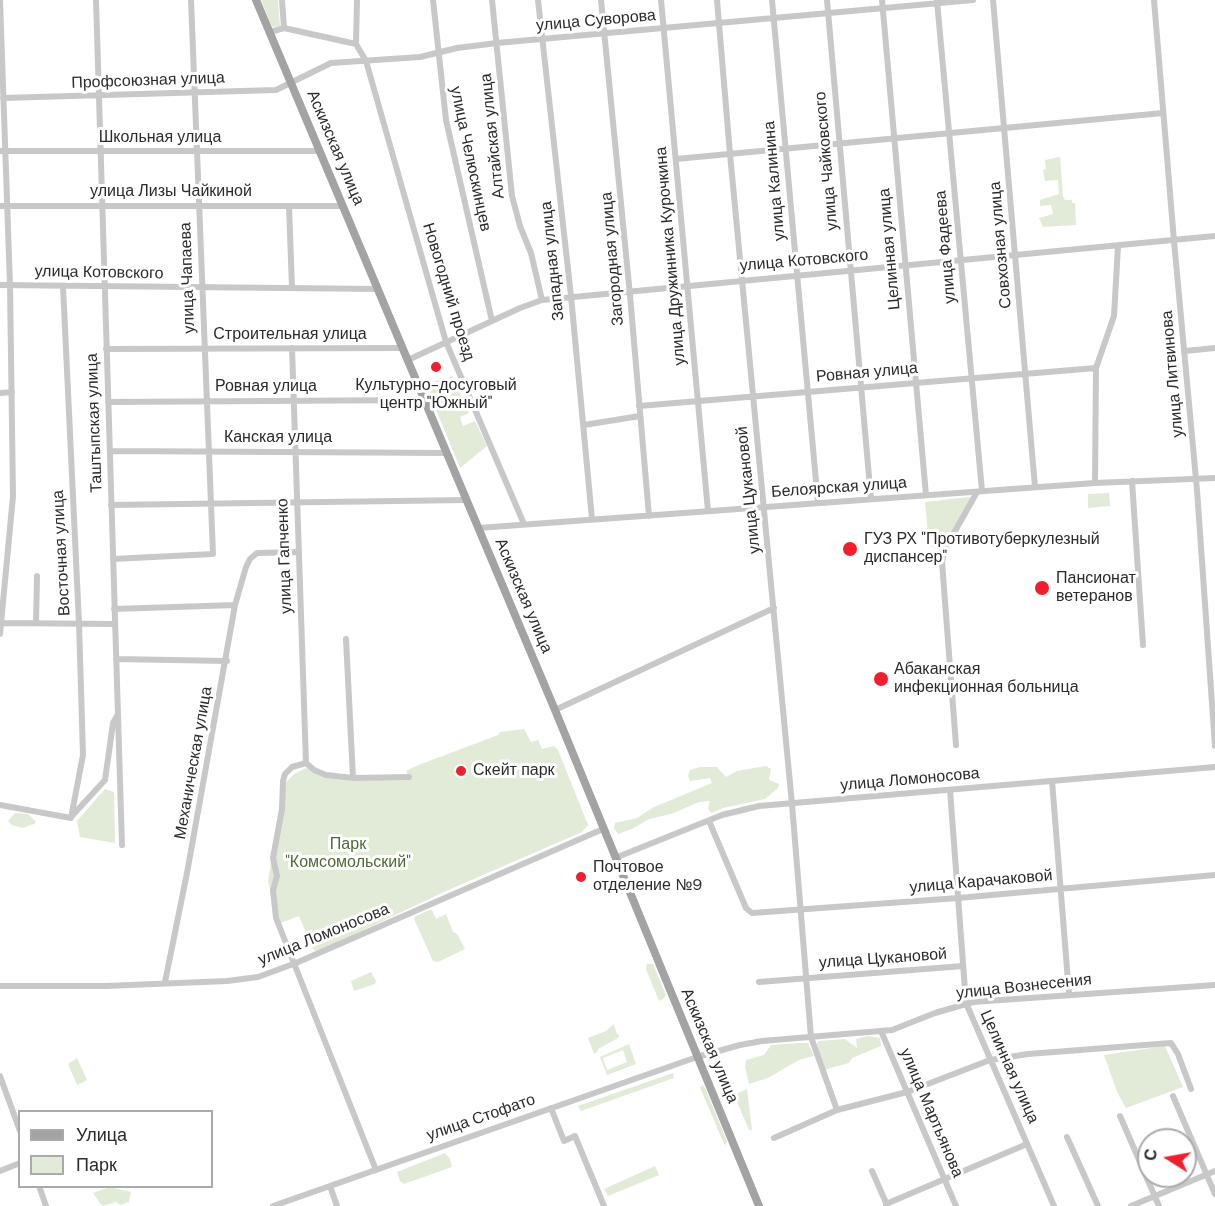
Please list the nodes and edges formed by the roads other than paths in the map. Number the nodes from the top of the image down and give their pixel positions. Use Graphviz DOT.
graph roads {
  1 [pos="0,0"];
  2 [pos="96,0"];
  3 [pos="191,0"];
  4 [pos="256,0"];
  5 [pos="282,0"];
  6 [pos="357,0"];
  7 [pos="433,0"];
  8 [pos="492,0"];
  9 [pos="538,0"];
  10 [pos="601,0"];
  11 [pos="661,0"];
  12 [pos="717,0"];
  13 [pos="772,0"];
  14 [pos="827,0"];
  15 [pos="882,0"];
  16 [pos="973,0"];
  17 [pos="993,0"];
  18 [pos="1154,0"];
  19 [pos="938,2"];
  20 [pos="883,9"];
  21 [pos="828,14"];
  22 [pos="774,19"];
  23 [pos="719,24"];
  24 [pos="284,28"];
  25 [pos="663,28"];
  26 [pos="270,32"];
  27 [pos="604,33"];
  28 [pos="543,39"];
  29 [pos="497,43"];
  30 [pos="356,44"];
  31 [pos="437,53"];
  32 [pos="366,61"];
  33 [pos="291,83"];
  34 [pos="194,93"];
  35 [pos="2,95"];
  36 [pos="99,96"];
  37 [pos="1163,113"];
  38 [pos="1005,128"];
  39 [pos="949,133"];
  40 [pos="893,138"];
  41 [pos="839,144"];
  42 [pos="786,149"];
  43 [pos="196,151"];
  44 [pos="320,151"];
  45 [pos="2,152"];
  46 [pos="100,152"];
  47 [pos="730,154"];
  48 [pos="676,159"];
  49 [pos="3,206"];
  50 [pos="102,206"];
  51 [pos="199,206"];
  52 [pos="289,206"];
  53 [pos="343,206"];
  54 [pos="1215,236"];
  55 [pos="1174,241"];
  56 [pos="1118,246"];
  57 [pos="1015,255"];
  58 [pos="961,260"];
  59 [pos="905,266"];
  60 [pos="850,271"];
  61 [pos="797,276"];
  62 [pos="742,281"];
  63 [pos="0,285"];
  64 [pos="10,285"];
  65 [pos="63,286"];
  66 [pos="105,286"];
  67 [pos="688,286"];
  68 [pos="202,287"];
  69 [pos="292,288"];
  70 [pos="378,289"];
  71 [pos="630,291"];
  72 [pos="571,296"];
  73 [pos="542,300"];
  74 [pos="492,321"];
  75 [pos="446,342"];
  76 [pos="292,348"];
  77 [pos="402,348"];
  78 [pos="1215,348"];
  79 [pos="106,349"];
  80 [pos="204,349"];
  81 [pos="1185,351"];
  82 [pos="408,360"];
  83 [pos="1096,368"];
  84 [pos="1026,374"];
  85 [pos="972,378"];
  86 [pos="915,383"];
  87 [pos="861,387"];
  88 [pos="12,392"];
  89 [pos="808,392"];
  90 [pos="0,393"];
  91 [pos="753,396"];
  92 [pos="425,400"];
  93 [pos="207,401"];
  94 [pos="294,401"];
  95 [pos="698,401"];
  96 [pos="108,402"];
  97 [pos="639,406"];
  98 [pos="640,416"];
  99 [pos="584,425"];
  100 [pos="110,451"];
  101 [pos="209,452"];
  102 [pos="296,452"];
  103 [pos="447,453"];
  104 [pos="1196,478"];
  105 [pos="1215,478"];
  106 [pos="1132,481"];
  107 [pos="1095,483"];
  108 [pos="1035,488"];
  109 [pos="980,492"];
  110 [pos="926,495"];
  111 [pos="871,499"];
  112 [pos="467,500"];
  113 [pos="818,502"];
  114 [pos="297,503"];
  115 [pos="211,504"];
  116 [pos="111,506"];
  117 [pos="764,507"];
  118 [pos="708,511"];
  119 [pos="649,516"];
  120 [pos="592,519"];
  121 [pos="524,524"];
  122 [pos="478,528"];
  123 [pos="299,552"];
  124 [pos="113,559"];
  125 [pos="37,576"];
  126 [pos="235,605"];
  127 [pos="774,608"];
  128 [pos="114,609"];
  129 [pos="1,622"];
  130 [pos="36,623"];
  131 [pos="79,623"];
  132 [pos="115,624"];
  133 [pos="0,634"];
  134 [pos="346,639"];
  135 [pos="1143,645"];
  136 [pos="116,659"];
  137 [pos="226,660"];
  138 [pos="555,710"];
  139 [pos="118,715"];
  140 [pos="956,745"];
  141 [pos="1215,746"];
  142 [pos="306,763"];
  143 [pos="1215,767"];
  144 [pos="409,777"];
  145 [pos="353,778"];
  146 [pos="1052,782"];
  147 [pos="950,790"];
  148 [pos="792,804"];
  149 [pos="0,805"];
  150 [pos="71,818"];
  151 [pos="709,821"];
  152 [pos="603,830"];
  153 [pos="122,845"];
  154 [pos="615,858"];
  155 [pos="1215,875"];
  156 [pos="1060,889"];
  157 [pos="958,898"];
  158 [pos="800,910"];
  159 [pos="296,963"];
  160 [pos="963,966"];
  161 [pos="805,978"];
  162 [pos="165,982"];
  163 [pos="759,982"];
  164 [pos="1215,985"];
  165 [pos="0,986"];
  166 [pos="1069,994"];
  167 [pos="966,1004"];
  168 [pos="881,1031"];
  169 [pos="811,1037"];
  170 [pos="697,1057"];
  171 [pos="990,1060"];
  172 [pos="0,1077"];
  173 [pos="1191,1089"];
  174 [pos="907,1092"];
  175 [pos="1173,1096"];
  176 [pos="551,1108"];
  177 [pos="837,1110"];
  178 [pos="1120,1116"];
  179 [pos="18,1126"];
  180 [pos="1067,1137"];
  181 [pos="774,1138"];
  182 [pos="1027,1144"];
  183 [pos="18,1164"];
  184 [pos="376,1170"];
  185 [pos="0,1171"];
  186 [pos="872,1171"];
  187 [pos="1215,1171"];
  188 [pos="1206,1174"];
  189 [pos="945,1179"];
  190 [pos="330,1186"];
  191 [pos="40,1188"];
  192 [pos="1215,1194"];
  193 [pos="1155,1196"];
  194 [pos="887,1205"];
  195 [pos="46,1206"];
  196 [pos="273,1206"];
  197 [pos="337,1206"];
  198 [pos="604,1206"];
  199 [pos="759,1206"];
  200 [pos="956,1206"];
  201 [pos="1054,1206"];
  202 [pos="1098,1206"];
  203 [pos="1131,1206"];
  204 [pos="1159,1206"];
  1 -- 35 [label="street"];
  2 -- 36 [label="street, Таштыпская улица"];
  3 -- 34 [label="street, улица Чапаева"];
  4 -- 26 [label="main road, Аскизская улица"];
  5 -- 24 [label="street"];
  6 -- 30 [label="street"];
  7 -- 31 [label="street, улица Челюскинцев"];
  8 -- 29 [label="street, Алтайская улица"];
  9 -- 28 [label="street, Западная улица"];
  10 -- 27 [label="street, Загородная улица"];
  11 -- 25 [label="street, улица Дружинника Курочкина"];
  12 -- 23 [label="street, улица Цукановой"];
  13 -- 22 [label="street, улица Калинина"];
  14 -- 21 [label="street, улица Чайковского"];
  15 -- 20 [label="street, Целинная улица"];
  16 -- 19 [label="street, улица Суворова"];
  17 -- 38 [label="street, Совхозная улица"];
  18 -- 37 [label="street, улица Литвинова"];
  19 -- 20 [label="street, улица Суворова"];
  19 -- 39 [label="street, улица Фадеева"];
  20 -- 21 [label="street, улица Суворова"];
  20 -- 40 [label="street, Целинная улица"];
  21 -- 22 [label="street, улица Суворова"];
  21 -- 41 [label="street, улица Чайковского"];
  22 -- 23 [label="street, улица Суворова"];
  22 -- 42 [label="street, улица Калинина"];
  23 -- 25 [label="street, улица Суворова"];
  23 -- 47 [label="street, улица Цукановой"];
  24 -- 26 [label="street"];
  24 -- 30 [label="street"];
  25 -- 27 [label="street, улица Суворова"];
  25 -- 48 [label="street, улица Дружинника Курочкина"];
  26 -- 33 [label="main road, Аскизская улица"];
  27 -- 28 [label="street, улица Суворова"];
  27 -- 71 [label="street, Загородная улица"];
  28 -- 29 [label="street, улица Суворова"];
  28 -- 72 [label="street, Западная улица"];
  29 -- 31 [label="street, улица Суворова"];
  29 -- 73 [label="street, Алтайская улица"];
  30 -- 32 [label="street"];
  31 -- 32 [label="street, улица Суворова"];
  31 -- 74 [label="street, улица Челюскинцев"];
  32 -- 33 [label="street, улица Суворова"];
  32 -- 75 [label="street, Новогодний проезд"];
  33 -- 34 [label="street, Профсоюзная улица"];
  33 -- 44 [label="main road, Аскизская улица"];
  34 -- 36 [label="street, Профсоюзная улица"];
  34 -- 43 [label="street, улица Чапаева"];
  35 -- 36 [label="street, Профсоюзная улица"];
  35 -- 45 [label="street"];
  36 -- 46 [label="street, Таштыпская улица"];
  37 -- 38 [label="street"];
  37 -- 55 [label="street, улица Литвинова"];
  38 -- 39 [label="street"];
  38 -- 57 [label="street, Совхозная улица"];
  39 -- 40 [label="street"];
  39 -- 58 [label="street, улица Фадеева"];
  40 -- 41 [label="street"];
  40 -- 59 [label="street, Целинная улица"];
  41 -- 42 [label="street"];
  41 -- 60 [label="street, улица Чайковского"];
  42 -- 47 [label="street"];
  42 -- 61 [label="street, улица Калинина"];
  43 -- 44 [label="street, Школьная улица"];
  43 -- 46 [label="street, Школьная улица"];
  43 -- 51 [label="street, улица Чапаева"];
  44 -- 53 [label="main road, Аскизская улица"];
  45 -- 46 [label="street, Школьная улица"];
  45 -- 49 [label="street"];
  46 -- 50 [label="street, Таштыпская улица"];
  47 -- 48 [label="street"];
  47 -- 62 [label="street, улица Цукановой"];
  48 -- 67 [label="street, улица Дружинника Курочкина"];
  49 -- 50 [label="street, улица Лизы Чайкиной"];
  49 -- 64 [label="street"];
  50 -- 51 [label="street, улица Лизы Чайкиной"];
  50 -- 66 [label="street, Таштыпская улица"];
  51 -- 52 [label="street, улица Лизы Чайкиной"];
  51 -- 68 [label="street, улица Чапаева"];
  52 -- 53 [label="street, улица Лизы Чайкиной"];
  52 -- 69 [label="street"];
  53 -- 70 [label="main road, Аскизская улица"];
  54 -- 55 [label="street, улица Котовского"];
  55 -- 56 [label="street, улица Котовского"];
  55 -- 81 [label="street, улица Литвинова"];
  56 -- 57 [label="street, улица Котовского"];
  56 -- 83 [label="street"];
  57 -- 58 [label="street, улица Котовского"];
  57 -- 84 [label="street, Совхозная улица"];
  58 -- 59 [label="street, улица Котовского"];
  58 -- 85 [label="street, улица Фадеева"];
  59 -- 60 [label="street, улица Котовского"];
  59 -- 86 [label="street, Целинная улица"];
  60 -- 61 [label="street, улица Котовского"];
  60 -- 87 [label="street, улица Чайковского"];
  61 -- 62 [label="street, улица Котовского"];
  61 -- 89 [label="street, улица Калинина"];
  62 -- 67 [label="street, улица Котовского"];
  62 -- 91 [label="street, улица Цукановой"];
  63 -- 64 [label="street, улица Котовского"];
  64 -- 65 [label="street, улица Котовского"];
  64 -- 88 [label="street"];
  65 -- 66 [label="street, улица Котовского"];
  65 -- 131 [label="street, Восточная улица"];
  66 -- 68 [label="street, улица Котовского"];
  66 -- 79 [label="street, Таштыпская улица"];
  67 -- 71 [label="street, улица Котовского"];
  67 -- 95 [label="street, улица Дружинника Курочкина"];
  68 -- 69 [label="street, улица Котовского"];
  68 -- 80 [label="street, улица Чапаева"];
  69 -- 70 [label="street, улица Котовского"];
  70 -- 77 [label="main road, Аскизская улица"];
  71 -- 72 [label="street, улица Котовского"];
  71 -- 97 [label="street, Загородная улица"];
  72 -- 73 [label="street, улица Котовского"];
  72 -- 99 [label="street, Западная улица"];
  73 -- 74 [label="street, улица Котовского"];
  74 -- 75 [label="street, улица Котовского"];
  75 -- 82 [label="street, улица Котовского"];
  75 -- 121 [label="street, Новогодний проезд"];
  76 -- 77 [label="street, Строительная улица"];
  76 -- 80 [label="street, Строительная улица"];
  76 -- 94 [label="street, улица Гапченко"];
  77 -- 82 [label="main road, Аскизская улица"];
  78 -- 81 [label="street"];
  79 -- 80 [label="street, Строительная улица"];
  79 -- 96 [label="street, Таштыпская улица"];
  80 -- 93 [label="street, улица Чапаева"];
  81 -- 104 [label="street, улица Литвинова"];
  82 -- 92 [label="main road, Аскизская улица"];
  83 -- 84 [label="street, Ровная улица"];
  83 -- 107 [label="street"];
  84 -- 85 [label="street, Ровная улица"];
  84 -- 108 [label="street, Совхозная улица"];
  85 -- 86 [label="street, Ровная улица"];
  85 -- 109 [label="street, улица Фадеева"];
  86 -- 87 [label="street, Ровная улица"];
  86 -- 110 [label="street, Целинная улица"];
  87 -- 89 [label="street, Ровная улица"];
  87 -- 111 [label="street, улица Чайковского"];
  88 -- 90 [label="street"];
  88 -- 129 [label="street"];
  89 -- 91 [label="street, Ровная улица"];
  89 -- 113 [label="street, улица Калинина"];
  91 -- 95 [label="street, Ровная улица"];
  91 -- 117 [label="street, улица Цукановой"];
  92 -- 94 [label="street, Ровная улица"];
  92 -- 103 [label="main road, Аскизская улица"];
  93 -- 94 [label="street, Ровная улица"];
  93 -- 96 [label="street, Ровная улица"];
  93 -- 101 [label="street, улица Чапаева"];
  94 -- 102 [label="street, улица Гапченко"];
  95 -- 97 [label="street, Ровная улица"];
  95 -- 118 [label="street, улица Дружинника Курочкина"];
  96 -- 100 [label="street, Таштыпская улица"];
  97 -- 98 [label="street, Загородная улица"];
  98 -- 99 [label="street"];
  98 -- 119 [label="street, Загородная улица"];
  99 -- 120 [label="street, Западная улица"];
  100 -- 101 [label="street, Канская улица"];
  100 -- 116 [label="street, Таштыпская улица"];
  101 -- 102 [label="street, Канская улица"];
  101 -- 115 [label="street, улица Чапаева"];
  102 -- 103 [label="street, Канская улица"];
  102 -- 114 [label="street, улица Гапченко"];
  103 -- 112 [label="main road, Аскизская улица"];
  104 -- 105 [label="street, Белоярская улица"];
  104 -- 106 [label="street, Белоярская улица"];
  104 -- 141 [label="street, улица Литвинова"];
  106 -- 107 [label="street, Белоярская улица"];
  106 -- 135 [label="street"];
  107 -- 108 [label="street, Белоярская улица"];
  108 -- 109 [label="street, Белоярская улица"];
  109 -- 110 [label="street, Белоярская улица"];
  109 -- 140 [label="street"];
  110 -- 111 [label="street, Белоярская улица"];
  111 -- 113 [label="street, Белоярская улица"];
  112 -- 114 [label="street"];
  112 -- 122 [label="main road, Аскизская улица"];
  113 -- 117 [label="street, Белоярская улица"];
  114 -- 115 [label="street"];
  114 -- 123 [label="street, улица Гапченко"];
  115 -- 116 [label="street"];
  115 -- 124 [label="street, улица Чапаева"];
  116 -- 124 [label="street, Таштыпская улица"];
  117 -- 118 [label="street, Белоярская улица"];
  117 -- 127 [label="street, улица Цукановой"];
  118 -- 119 [label="street, Белоярская улица"];
  119 -- 120 [label="street, Белоярская улица"];
  120 -- 121 [label="street, Белоярская улица"];
  121 -- 122 [label="street, Белоярская улица"];
  122 -- 138 [label="main road, Аскизская улица"];
  123 -- 126 [label="street, Механическая улица"];
  123 -- 142 [label="street, улица Гапченко"];
  124 -- 128 [label="street, Таштыпская улица"];
  125 -- 130 [label="street"];
  126 -- 128 [label="street"];
  126 -- 137 [label="street, Механическая улица"];
  127 -- 138 [label="street"];
  127 -- 148 [label="street, улица Цукановой"];
  128 -- 132 [label="street, Таштыпская улица"];
  129 -- 130 [label="street"];
  129 -- 133 [label="street"];
  130 -- 131 [label="street"];
  131 -- 132 [label="street"];
  131 -- 150 [label="street, Восточная улица"];
  132 -- 136 [label="street, Таштыпская улица"];
  134 -- 145 [label="street"];
  136 -- 137 [label="street"];
  136 -- 139 [label="street, Таштыпская улица"];
  137 -- 162 [label="street, Механическая улица"];
  138 -- 152 [label="main road, Аскизская улица"];
  139 -- 150 [label="street"];
  139 -- 153 [label="street, Таштыпская улица"];
  142 -- 145 [label="street"];
  142 -- 159 [label="street"];
  143 -- 146 [label="street, улица Ломоносова"];
  144 -- 145 [label="street"];
  146 -- 147 [label="street, улица Ломоносова"];
  146 -- 156 [label="street"];
  147 -- 148 [label="street, улица Ломоносова"];
  147 -- 157 [label="street, Целинная улица"];
  148 -- 151 [label="street, улица Ломоносова"];
  148 -- 158 [label="street, улица Цукановой"];
  149 -- 150 [label="street"];
  151 -- 154 [label="street, улица Ломоносова"];
  151 -- 158 [label="street, улица Карачаковой"];
  152 -- 154 [label="main road, Аскизская улица"];
  152 -- 159 [label="street, улица Ломоносова"];
  154 -- 170 [label="main road, Аскизская улица"];
  155 -- 156 [label="street, улица Карачаковой"];
  156 -- 157 [label="street, улица Карачаковой"];
  156 -- 166 [label="street"];
  157 -- 158 [label="street, улица Карачаковой"];
  157 -- 160 [label="street, Целинная улица"];
  158 -- 161 [label="street, улица Цукановой"];
  159 -- 162 [label="street, улица Ломоносова"];
  159 -- 184 [label="street"];
  160 -- 161 [label="street, улица Цукановой"];
  160 -- 167 [label="street, Целинная улица"];
  161 -- 163 [label="street, улица Цукановой"];
  161 -- 169 [label="street, улица Цукановой"];
  162 -- 165 [label="street, улица Ломоносова"];
  164 -- 166 [label="street, улица Вознесения"];
  166 -- 167 [label="street, улица Вознесения"];
  167 -- 168 [label="street, улица Вознесения"];
  167 -- 171 [label="street, Целинная улица"];
  168 -- 169 [label="street, улица Вознесения"];
  168 -- 174 [label="street, улица Мартьянова"];
  169 -- 170 [label="street, улица Вознесения"];
  169 -- 177 [label="street, улица Цукановой"];
  170 -- 176 [label="street, улица Стофато"];
  170 -- 199 [label="main road, Аскизская улица"];
  171 -- 173 [label="street"];
  171 -- 174 [label="street"];
  171 -- 182 [label="street, Целинная улица"];
  172 -- 179 [label="street"];
  174 -- 177 [label="street"];
  174 -- 189 [label="street, улица Мартьянова"];
  175 -- 188 [label="street"];
  176 -- 184 [label="street, улица Стофато"];
  176 -- 198 [label="street"];
  177 -- 181 [label="street"];
  178 -- 193 [label="street"];
  180 -- 202 [label="street"];
  182 -- 189 [label="street"];
  182 -- 201 [label="street, Целинная улица"];
  183 -- 185 [label="street"];
  184 -- 190 [label="street, улица Стофато"];
  186 -- 194 [label="street"];
  187 -- 188 [label="street"];
  188 -- 192 [label="street"];
  188 -- 193 [label="street"];
  189 -- 194 [label="street"];
  189 -- 200 [label="street, улица Мартьянова"];
  190 -- 196 [label="street, улица Стофато"];
  190 -- 197 [label="street"];
  191 -- 195 [label="street"];
  193 -- 203 [label="street"];
  193 -- 204 [label="street"];
}
